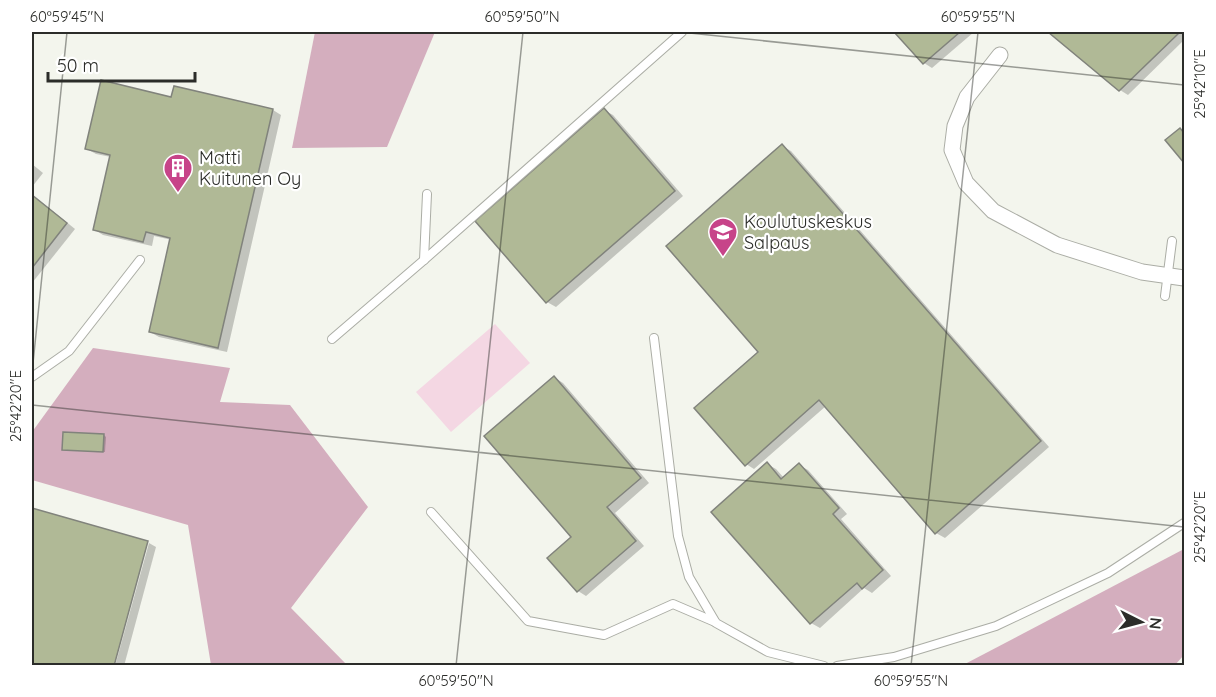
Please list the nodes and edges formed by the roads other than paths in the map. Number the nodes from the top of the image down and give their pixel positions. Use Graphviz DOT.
graph roads {
  1 [pos="682,32"];
  2 [pos="1000,55"];
  3 [pos="427,194"];
  4 [pos="1172,241"];
  5 [pos="140,260"];
  6 [pos="424,261"];
  7 [pos="1167,276"];
  8 [pos="1185,278"];
  9 [pos="1165,296"];
  10 [pos="654,338"];
  11 [pos="332,339"];
  12 [pos="32,377"];
  13 [pos="431,512"];
  14 [pos="1185,523"];
  15 [pos="716,623"];
  16 [pos="824,666"];
  17 [pos="837,666"];
  1 -- 6 [label="lane"];
  2 -- 7 [label="street"];
  3 -- 6 [label="lane"];
  4 -- 7 [label="lane"];
  5 -- 12 [label="lane"];
  6 -- 11 [label="lane"];
  7 -- 8 [label="street"];
  7 -- 9 [label="lane"];
  10 -- 15 [label="lane"];
  13 -- 15 [label="lane"];
  14 -- 17 [label="lane"];
  15 -- 16 [label="lane"];
}
